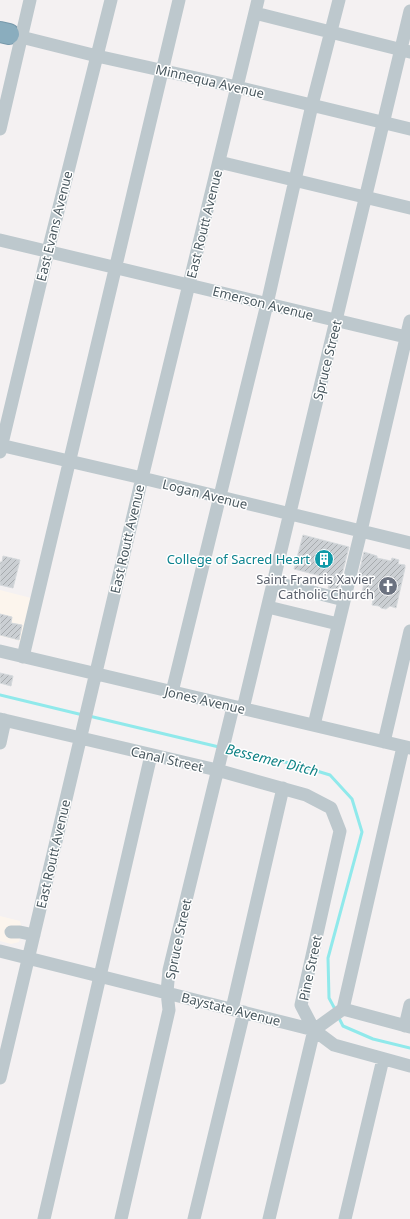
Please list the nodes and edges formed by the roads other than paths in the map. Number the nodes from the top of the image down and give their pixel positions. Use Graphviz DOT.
graph roads {
  1 [pos="30,0"];
  2 [pos="110,0"];
  3 [pos="180,0"];
  4 [pos="258,0"];
  5 [pos="339,0"];
  6 [pos="410,11"];
  7 [pos="255,13"];
  8 [pos="331,32"];
  9 [pos="10,34"];
  10 [pos="406,51"];
  11 [pos="97,56"];
  12 [pos="162,71"];
  13 [pos="237,87"];
  14 [pos="312,105"];
  15 [pos="384,123"];
  16 [pos="0,129"];
  17 [pos="410,129"];
  18 [pos="219,162"];
  19 [pos="296,181"];
  20 [pos="366,198"];
  21 [pos="410,208"];
  22 [pos="0,240"];
  23 [pos="48,251"];
  24 [pos="115,268"];
  25 [pos="189,285"];
  26 [pos="267,304"];
  27 [pos="336,321"];
  28 [pos="410,321"];
  29 [pos="408,338"];
  30 [pos="0,448"];
  31 [pos="69,461"];
  32 [pos="142,478"];
  33 [pos="221,497"];
  34 [pos="289,515"];
  35 [pos="361,531"];
  36 [pos="410,543"];
  37 [pos="273,582"];
  38 [pos="344,600"];
  39 [pos="268,607"];
  40 [pos="338,624"];
  41 [pos="410,631"];
  42 [pos="0,651"];
  43 [pos="23,657"];
  44 [pos="96,674"];
  45 [pos="172,692"];
  46 [pos="238,708"];
  47 [pos="3,720"];
  48 [pos="314,725"];
  49 [pos="80,738"];
  50 [pos="384,742"];
  51 [pos="0,743"];
  52 [pos="406,747"];
  53 [pos="151,755"];
  54 [pos="217,770"];
  55 [pos="283,788"];
  56 [pos="331,808"];
  57 [pos="11,932"];
  58 [pos="34,935"];
  59 [pos="0,951"];
  60 [pos="29,958"];
  61 [pos="100,975"];
  62 [pos="167,992"];
  63 [pos="410,1005"];
  64 [pos="343,1009"];
  65 [pos="238,1010"];
  66 [pos="408,1026"];
  67 [pos="314,1030"];
  68 [pos="383,1059"];
  69 [pos="410,1066"];
  70 [pos="0,1078"];
  71 [pos="44,1219"];
  72 [pos="121,1219"];
  73 [pos="194,1219"];
  74 [pos="269,1219"];
  75 [pos="345,1219"];
  1 -- 9 [label="street"];
  2 -- 11 [label="street, East Evans Avenue"];
  3 -- 12 [label="street"];
  4 -- 7 [label="street, East Routt Avenue"];
  5 -- 8 [label="street"];
  6 -- 10 [label="street, Spruce Street"];
  7 -- 8 [label="street"];
  7 -- 13 [label="street, East Routt Avenue"];
  8 -- 10 [label="street"];
  8 -- 14 [label="street"];
  9 -- 11 [label="street, Minnequa Avenue"];
  9 -- 16 [label="street"];
  10 -- 15 [label="street, Spruce Street"];
  11 -- 12 [label="street, Minnequa Avenue"];
  11 -- 23 [label="street, East Evans Avenue"];
  12 -- 13 [label="street, Minnequa Avenue"];
  12 -- 24 [label="street"];
  13 -- 14 [label="street, Minnequa Avenue"];
  13 -- 18 [label="street, East Routt Avenue"];
  14 -- 15 [label="street, Minnequa Avenue"];
  14 -- 19 [label="street"];
  15 -- 17 [label="street, Minnequa Avenue"];
  15 -- 20 [label="street, Spruce Street"];
  18 -- 19 [label="street"];
  18 -- 25 [label="street, East Routt Avenue"];
  19 -- 20 [label="street"];
  19 -- 26 [label="street"];
  20 -- 21 [label="street"];
  20 -- 27 [label="street, Spruce Street"];
  22 -- 23 [label="street, Emerson Avenue"];
  23 -- 24 [label="street, Emerson Avenue"];
  23 -- 30 [label="street, East Evans Avenue"];
  24 -- 25 [label="street, Emerson Avenue"];
  24 -- 31 [label="street"];
  25 -- 26 [label="street, Emerson Avenue"];
  25 -- 32 [label="street, East Routt Avenue"];
  26 -- 27 [label="street, Emerson Avenue"];
  26 -- 33 [label="street"];
  27 -- 29 [label="street, Emerson Avenue"];
  27 -- 34 [label="street, Spruce Street"];
  28 -- 29 [label="street"];
  29 -- 35 [label="street"];
  30 -- 31 [label="street, Logan Avenue"];
  31 -- 32 [label="street, Logan Avenue"];
  31 -- 43 [label="street"];
  32 -- 33 [label="street, Logan Avenue"];
  32 -- 44 [label="street, East Routt Avenue"];
  33 -- 34 [label="street, Logan Avenue"];
  33 -- 45 [label="street"];
  34 -- 35 [label="street, Logan Avenue"];
  34 -- 37 [label="street, Spruce Street"];
  35 -- 36 [label="street, Logan Avenue"];
  35 -- 38 [label="street"];
  37 -- 38 [label="street"];
  37 -- 39 [label="street, Spruce Street"];
  38 -- 40 [label="street"];
  39 -- 40 [label="street"];
  39 -- 46 [label="street, Spruce Street"];
  40 -- 48 [label="street"];
  41 -- 50 [label="street"];
  42 -- 43 [label="street, Jones Avenue"];
  43 -- 44 [label="street, Jones Avenue"];
  44 -- 45 [label="street, Jones Avenue"];
  44 -- 49 [label="street, East Routt Avenue"];
  45 -- 46 [label="street, Jones Avenue"];
  46 -- 48 [label="street, Jones Avenue"];
  46 -- 54 [label="street, Spruce Street"];
  47 -- 49 [label="street, Canal Street"];
  47 -- 51 [label="street"];
  48 -- 50 [label="street, Jones Avenue"];
  49 -- 53 [label="street, Canal Street"];
  49 -- 58 [label="street, East Routt Avenue"];
  50 -- 52 [label="street, Jones Avenue"];
  52 -- 64 [label="street"];
  53 -- 54 [label="street, Canal Street"];
  53 -- 61 [label="street"];
  54 -- 55 [label="street, Canal Street"];
  54 -- 62 [label="street, Spruce Street"];
  55 -- 56 [label="street, Canal Street"];
  55 -- 65 [label="street"];
  56 -- 67 [label="street, Pine Street"];
  57 -- 58 [label="street"];
  58 -- 60 [label="street, East Routt Avenue"];
  59 -- 60 [label="street, Baystate Avenue"];
  60 -- 61 [label="street, Baystate Avenue"];
  60 -- 70 [label="street, East Routt Avenue"];
  61 -- 62 [label="street, Baystate Avenue"];
  61 -- 71 [label="street"];
  62 -- 65 [label="street, Baystate Avenue"];
  62 -- 72 [label="street, Spruce Street"];
  63 -- 66 [label="street"];
  64 -- 66 [label="street"];
  64 -- 67 [label="street"];
  65 -- 67 [label="street, Baystate Avenue"];
  65 -- 73 [label="street"];
  67 -- 68 [label="street"];
  67 -- 74 [label="street"];
  68 -- 69 [label="street"];
  68 -- 75 [label="street"];
}
